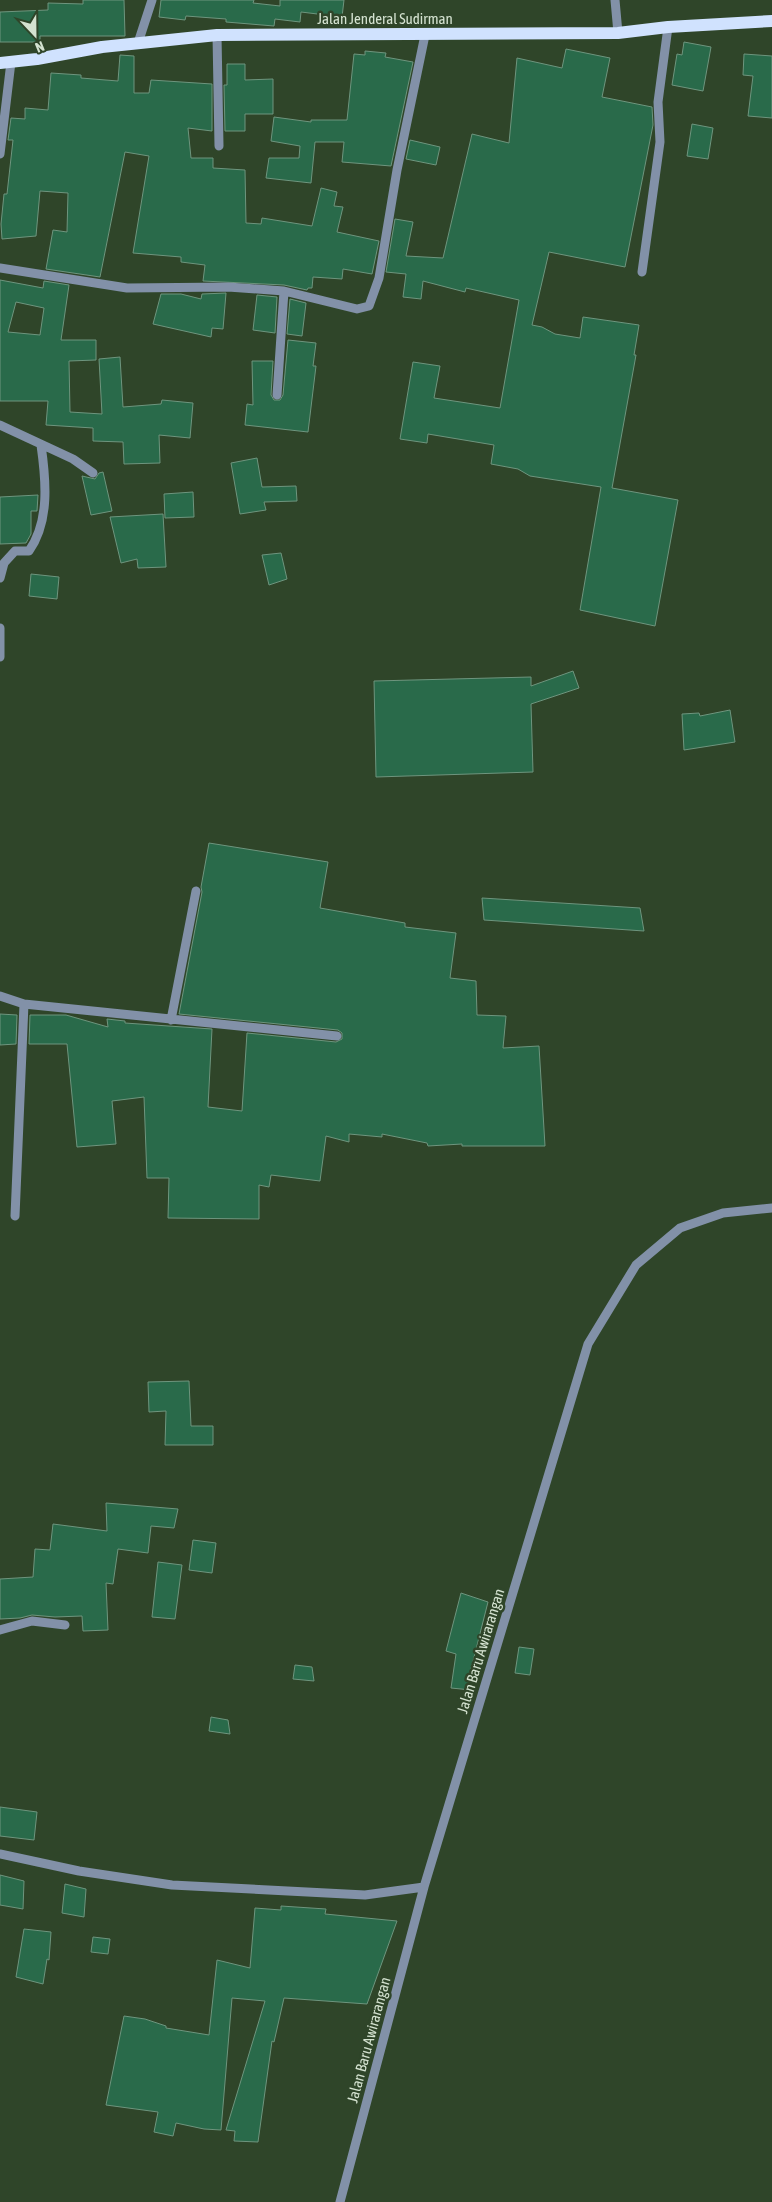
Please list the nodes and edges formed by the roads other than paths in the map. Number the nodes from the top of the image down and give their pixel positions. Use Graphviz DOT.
graph roads {
  1 [pos="152,0"];
  2 [pos="615,0"];
  3 [pos="772,21"];
  4 [pos="668,27"];
  5 [pos="618,33"];
  6 [pos="217,35"];
  7 [pos="424,35"];
  8 [pos="138,44"];
  9 [pos="5,62"];
  10 [pos="219,146"];
  11 [pos="0,154"];
  12 [pos="0,268"];
  13 [pos="642,272"];
  14 [pos="284,291"];
  15 [pos="277,395"];
  16 [pos="0,425"];
  17 [pos="41,445"];
  18 [pos="93,473"];
  19 [pos="0,578"];
  20 [pos="0,628"];
  21 [pos="0,657"];
  22 [pos="196,892"];
  23 [pos="0,996"];
  24 [pos="24,1004"];
  25 [pos="171,1020"];
  26 [pos="337,1036"];
  27 [pos="772,1208"];
  28 [pos="15,1216"];
  29 [pos="65,1625"];
  30 [pos="0,1630"];
  31 [pos="0,1854"];
  32 [pos="424,1887"];
  33 [pos="340,2202"];
  1 -- 8 [label="street"];
  2 -- 5 [label="street"];
  3 -- 4 [label="main road, Jalan Jenderal Sudirman"];
  4 -- 5 [label="main road, Jalan Jenderal Sudirman"];
  4 -- 13 [label="street"];
  5 -- 7 [label="main road, Jalan Jenderal Sudirman"];
  6 -- 7 [label="main road, Jalan Jenderal Sudirman"];
  6 -- 8 [label="main road, Jalan Jenderal Sudirman"];
  6 -- 10 [label="street"];
  7 -- 14 [label="street"];
  8 -- 9 [label="main road, Jalan Jenderal Sudirman"];
  9 -- 11 [label="street"];
  12 -- 14 [label="street"];
  14 -- 15 [label="street"];
  16 -- 17 [label="street"];
  17 -- 18 [label="street"];
  17 -- 19 [label="street"];
  20 -- 21 [label="street"];
  22 -- 25 [label="street"];
  23 -- 24 [label="street"];
  24 -- 25 [label="street"];
  24 -- 28 [label="street"];
  25 -- 26 [label="street"];
  27 -- 32 [label="street, Jalan Baru Awirarangan"];
  29 -- 30 [label="street"];
  31 -- 32 [label="street"];
  32 -- 33 [label="street, Jalan Baru Awirarangan"];
}
